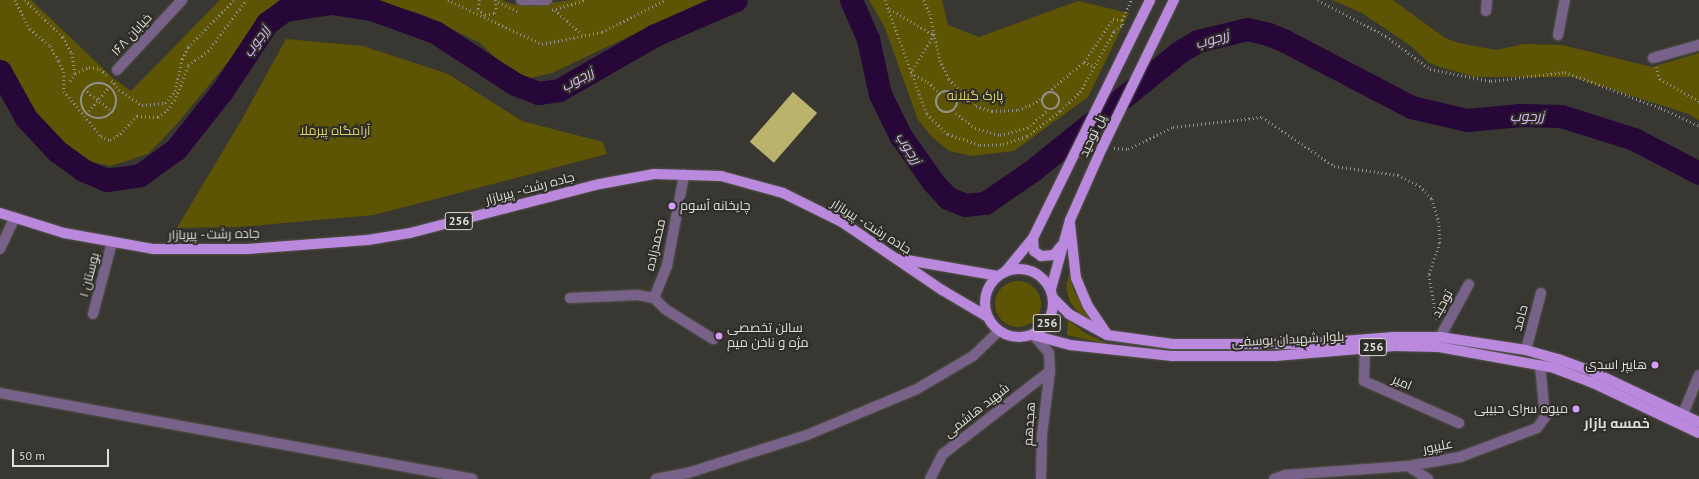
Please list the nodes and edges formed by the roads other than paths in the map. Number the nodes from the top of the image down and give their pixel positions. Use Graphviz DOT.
graph roads {
  1 [pos="182,0"];
  2 [pos="521,0"];
  3 [pos="547,0"];
  4 [pos="1150,0"];
  5 [pos="1174,0"];
  6 [pos="1488,0"];
  7 [pos="1565,0"];
  8 [pos="1486,11"];
  9 [pos="1558,35"];
  10 [pos="1699,46"];
  11 [pos="1653,58"];
  12 [pos="117,70"];
  13 [pos="684,175"];
  14 [pos="0,213"];
  15 [pos="14,217"];
  16 [pos="1070,220"];
  17 [pos="1033,238"];
  18 [pos="112,242"];
  19 [pos="1062,244"];
  20 [pos="0,249"];
  21 [pos="899,259"];
  22 [pos="1002,274"];
  23 [pos="1469,284"];
  24 [pos="1052,293"];
  25 [pos="1541,293"];
  26 [pos="570,298"];
  27 [pos="654,298"];
  28 [pos="93,314"];
  29 [pos="988,317"];
  30 [pos="999,331"];
  31 [pos="1033,335"];
  32 [pos="1107,335"];
  33 [pos="1440,337"];
  34 [pos="713,339"];
  35 [pos="1365,348"];
  36 [pos="1526,350"];
  37 [pos="1540,365"];
  38 [pos="1050,371"];
  39 [pos="1699,375"];
  40 [pos="0,393"];
  41 [pos="1683,414"];
  42 [pos="1699,422"];
  43 [pos="1459,423"];
  44 [pos="1699,433"];
  45 [pos="1408,466"];
  46 [pos="472,479"];
  47 [pos="656,479"];
  48 [pos="930,479"];
  49 [pos="1041,479"];
  50 [pos="1274,479"];
  51 [pos="1428,479"];
  1 -- 12 [label="street, خیابان ۱۶۸"];
  2 -- 3 [label="street"];
  4 -- 17 [label="main road, پل توحید"];
  5 -- 16 [label="main road, پل توحید"];
  6 -- 8 [label="street"];
  7 -- 9 [label="street"];
  10 -- 11 [label="street"];
  13 -- 18 [label="main road, جاده رشت - پیربازار / 256"];
  13 -- 21 [label="main road, جاده رشت - پیربازار / 256"];
  13 -- 27 [label="street, محمدزاده"];
  14 -- 15 [label="main road, جاده رشت - پیربازار / 256"];
  15 -- 18 [label="main road, جاده رشت - پیربازار / 256"];
  15 -- 20 [label="street"];
  16 -- 19 [label="main road, پل توحید"];
  16 -- 32 [label="main road"];
  17 -- 19 [label="main road"];
  17 -- 22 [label="main road, پل توحید"];
  18 -- 28 [label="street, بوستان ۱"];
  19 -- 24 [label="main road, پل توحید"];
  21 -- 22 [label="main road"];
  21 -- 29 [label="main road, جاده رشت - پیربازار / 256"];
  22 -- 24 [label="main road, 256"];
  22 -- 29 [label="main road"];
  23 -- 33 [label="street, توحید"];
  24 -- 31 [label="main road, 256"];
  24 -- 32 [label="main road, بلوار شهیدان یوسفی / 256"];
  25 -- 36 [label="street, حامد"];
  26 -- 27 [label="street"];
  27 -- 34 [label="street"];
  29 -- 30 [label="main road, 256"];
  30 -- 31 [label="main road, 256"];
  30 -- 47 [label="street"];
  31 -- 35 [label="main road, بلوار شهیدان یوسفی / 256"];
  31 -- 38 [label="street, هجدهم"];
  32 -- 33 [label="main road, بلوار شهیدان یوسفی / 256"];
  33 -- 36 [label="main road, بلوار شهیدان یوسفی / 256"];
  35 -- 37 [label="main road, بلوار شهیدان یوسفی / 256"];
  35 -- 43 [label="street, امیر"];
  36 -- 41 [label="main road, بلوار شهیدان یوسفی / 256"];
  37 -- 44 [label="main road, بلوار شهیدان یوسفی / 256"];
  37 -- 45 [label="street, علیپور"];
  38 -- 48 [label="street, شهید هاشمی"];
  38 -- 49 [label="street, هجدهم"];
  39 -- 41 [label="street"];
  40 -- 46 [label="street"];
  41 -- 42 [label="main road, بلوار شهیدان یوسفی / 256"];
  45 -- 50 [label="street, علیپور"];
  45 -- 51 [label="street"];
}
